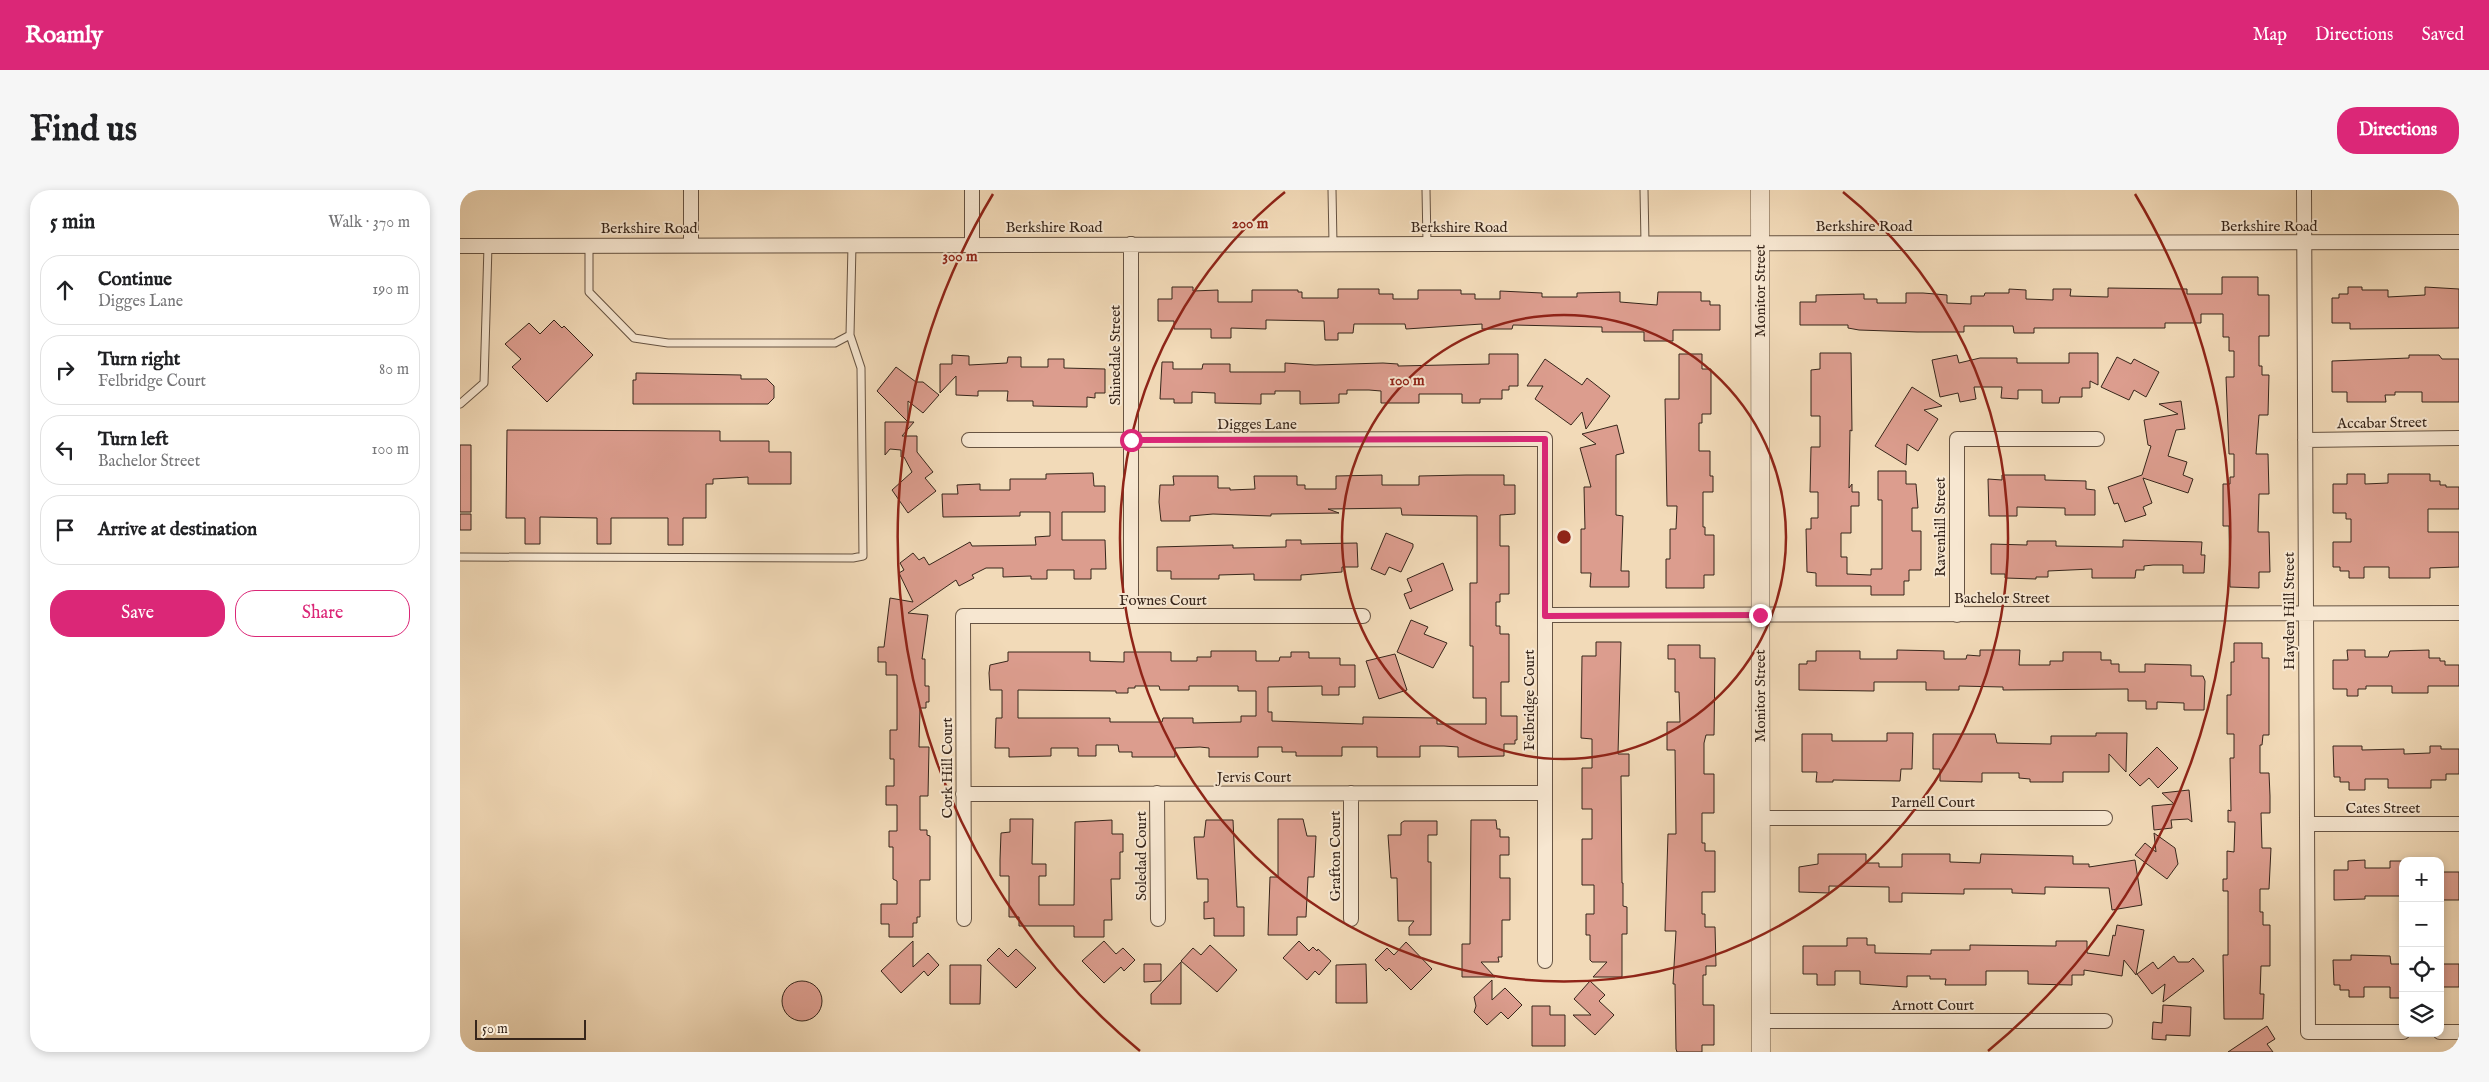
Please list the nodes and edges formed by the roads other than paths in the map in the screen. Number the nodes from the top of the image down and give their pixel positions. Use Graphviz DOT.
graph roads {
  1 [pos="691,190"];
  2 [pos="972,190"];
  3 [pos="1332,190"];
  4 [pos="1426,190"];
  5 [pos="1644,190"];
  6 [pos="1760,190"];
  7 [pos="2304,190"];
  8 [pos="2305,242"];
  9 [pos="2459,242"];
  10 [pos="1333,243"];
  11 [pos="1427,243"];
  12 [pos="1645,243"];
  13 [pos="1760,243"];
  14 [pos="691,244"];
  15 [pos="852,244"];
  16 [pos="972,244"];
  17 [pos="1131,244"];
  18 [pos="589,245"];
  19 [pos="460,246"];
  20 [pos="488,246"];
  21 [pos="850,336"];
  22 [pos="460,404"];
  23 [pos="2097,438"];
  24 [pos="2459,438"];
  25 [pos="1545,439"];
  26 [pos="968,440"];
  27 [pos="1131,440"];
  28 [pos="2305,440"];
  29 [pos="460,558"];
  30 [pos="2459,613"];
  31 [pos="2305,614"];
  32 [pos="1760,615"];
  33 [pos="1957,615"];
  34 [pos="963,616"];
  35 [pos="1131,616"];
  36 [pos="1363,616"];
  37 [pos="1545,616"];
  38 [pos="1158,793"];
  39 [pos="1352,793"];
  40 [pos="1545,793"];
  41 [pos="964,794"];
  42 [pos="1760,818"];
  43 [pos="2105,818"];
  44 [pos="2307,824"];
  45 [pos="2459,824"];
  46 [pos="964,919"];
  47 [pos="1158,919"];
  48 [pos="1352,919"];
  49 [pos="1545,961"];
  50 [pos="1761,1021"];
  51 [pos="2105,1021"];
  52 [pos="2399,1032"];
  53 [pos="2444,1032"];
  54 [pos="2459,1032"];
  55 [pos="1761,1052"];
  1 -- 14 [label="street"];
  2 -- 16 [label="street"];
  3 -- 10 [label="lane"];
  4 -- 11 [label="lane"];
  5 -- 12 [label="lane"];
  6 -- 13 [label="street, Monitor Street"];
  7 -- 8 [label="street, Hayden Hill Street"];
  8 -- 9 [label="street, Berkshire Road"];
  8 -- 13 [label="street, Berkshire Road"];
  8 -- 28 [label="street, Hayden Hill Street"];
  10 -- 11 [label="street, Berkshire Road"];
  10 -- 17 [label="street, Berkshire Road"];
  11 -- 12 [label="street, Berkshire Road"];
  12 -- 13 [label="street, Berkshire Road"];
  13 -- 32 [label="street, Monitor Street"];
  14 -- 15 [label="street, Berkshire Road"];
  14 -- 18 [label="street, Berkshire Road"];
  15 -- 16 [label="street, Berkshire Road"];
  15 -- 21 [label="lane"];
  16 -- 17 [label="street, Berkshire Road"];
  17 -- 27 [label="street, Shinedale Street"];
  18 -- 20 [label="street, Berkshire Road"];
  18 -- 21 [label="lane"];
  19 -- 20 [label="street, Berkshire Road"];
  20 -- 22 [label="lane"];
  21 -- 29 [label="lane"];
  23 -- 33 [label="street, Ravenhill Street"];
  24 -- 28 [label="street, Accabar Street"];
  25 -- 27 [label="street, Digges Lane"];
  25 -- 37 [label="street, Felbridge Court"];
  26 -- 27 [label="street, Digges Lane"];
  27 -- 35 [label="street, Shinedale Street"];
  28 -- 31 [label="street, Hayden Hill Street"];
  30 -- 31 [label="street, Bachelor Street"];
  31 -- 33 [label="street, Bachelor Street"];
  31 -- 44 [label="street, Hayden Hill Street"];
  32 -- 33 [label="street, Bachelor Street"];
  32 -- 37 [label="street, Bachelor Street"];
  32 -- 42 [label="street, Monitor Street"];
  34 -- 35 [label="street, Fownes Court"];
  34 -- 41 [label="street, Cork Hill Court"];
  35 -- 36 [label="street, Fownes Court"];
  37 -- 40 [label="street, Felbridge Court"];
  38 -- 39 [label="street, Jervis Court"];
  38 -- 41 [label="street, Jervis Court"];
  38 -- 47 [label="street, Soledad Court"];
  39 -- 40 [label="street, Jervis Court"];
  39 -- 48 [label="street, Grafton Court"];
  40 -- 49 [label="street, Felbridge Court"];
  41 -- 46 [label="street, Cork Hill Court"];
  42 -- 43 [label="street, Parnell Court"];
  42 -- 50 [label="street, Monitor Street"];
  44 -- 45 [label="street, Cates Street"];
  44 -- 52 [label="street, Hayden Hill Street"];
  50 -- 51 [label="street, Arnott Court"];
  50 -- 55 [label="street, Monitor Street"];
  53 -- 54 [label="street"];
}
